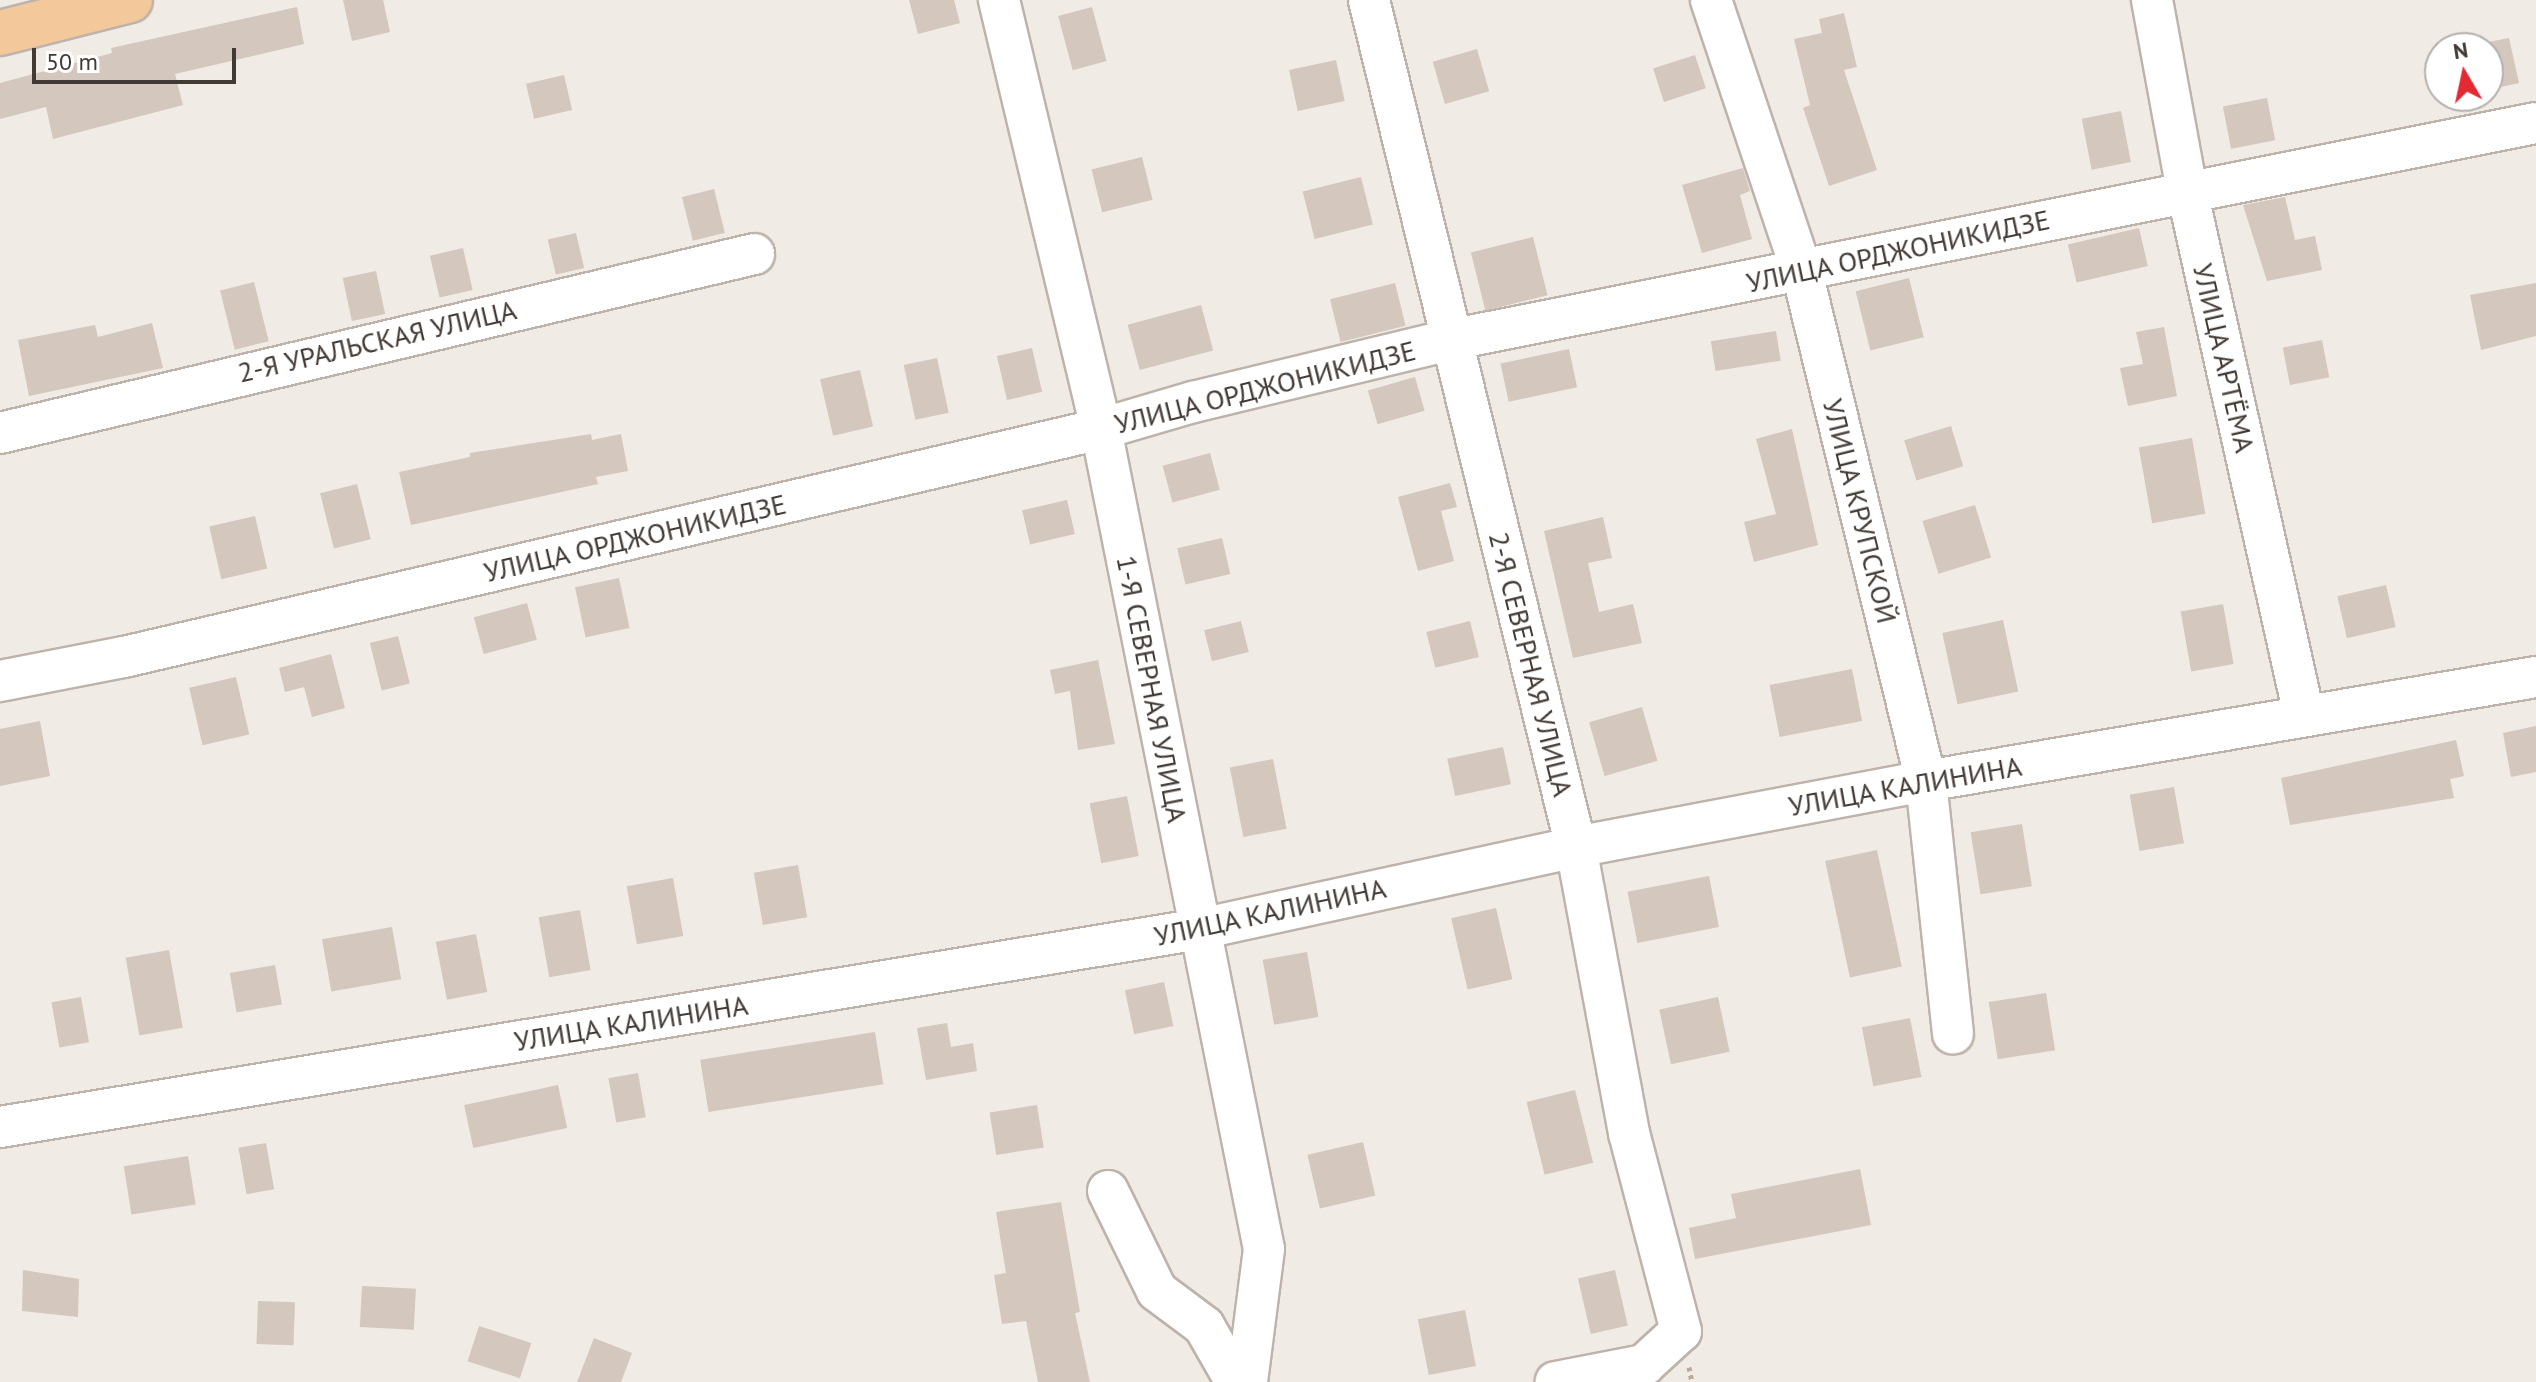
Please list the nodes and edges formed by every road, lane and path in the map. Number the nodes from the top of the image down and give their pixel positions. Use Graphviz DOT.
graph roads {
  1 [pos="130,0"];
  2 [pos="999,0"];
  3 [pos="1369,0"];
  4 [pos="1711,0"];
  5 [pos="2152,0"];
  6 [pos="0,33"];
  7 [pos="2536,123"];
  8 [pos="2187,191"];
  9 [pos="754,254"];
  10 [pos="1802,272"];
  11 [pos="1450,340"];
  12 [pos="1101,429"];
  13 [pos="0,433"];
  14 [pos="2536,677"];
  15 [pos="0,681"];
  16 [pos="2304,715"];
  17 [pos="1926,781"];
  18 [pos="1576,847"];
  19 [pos="1200,929"];
  20 [pos="1953,1034"];
  21 [pos="0,1127"];
  22 [pos="1108,1191"];
  23 [pos="1236,1382"];
  24 [pos="1247,1382"];
  25 [pos="1556,1382"];
  1 -- 6 [label="main road"];
  2 -- 12 [label="street, 1-Я СЕВЕРНАЯ УЛИЦА"];
  3 -- 11 [label="street, 2-Я СЕВЕРНАЯ УЛИЦА"];
  4 -- 10 [label="street, УЛИЦА КРУПСКОЙ"];
  5 -- 8 [label="street, УЛИЦА АРТЁМА"];
  7 -- 8 [label="street, УЛИЦА ОРДЖОНИКИДЗЕ"];
  8 -- 10 [label="street, УЛИЦА ОРДЖОНИКИДЗЕ"];
  8 -- 16 [label="street, УЛИЦА АРТЁМА"];
  9 -- 13 [label="street, 2-Я УРАЛЬСКАЯ УЛИЦА"];
  10 -- 11 [label="street, УЛИЦА ОРДЖОНИКИДЗЕ"];
  10 -- 17 [label="street, УЛИЦА КРУПСКОЙ"];
  11 -- 12 [label="street, УЛИЦА ОРДЖОНИКИДЗЕ"];
  11 -- 18 [label="street, 2-Я СЕВЕРНАЯ УЛИЦА"];
  12 -- 15 [label="street, УЛИЦА ОРДЖОНИКИДЗЕ"];
  12 -- 19 [label="street, 1-Я СЕВЕРНАЯ УЛИЦА"];
  14 -- 16 [label="street, УЛИЦА КАЛИНИНА"];
  16 -- 17 [label="street, УЛИЦА КАЛИНИНА"];
  17 -- 18 [label="street, УЛИЦА КАЛИНИНА"];
  17 -- 20 [label="street, УЛИЦА КРУПСКОЙ"];
  18 -- 19 [label="street, УЛИЦА КАЛИНИНА"];
  18 -- 25 [label="street, 2-Я СЕВЕРНАЯ УЛИЦА"];
  19 -- 21 [label="street, УЛИЦА КАЛИНИНА"];
  19 -- 24 [label="street, 1-Я СЕВЕРНАЯ УЛИЦА"];
  22 -- 23 [label="street"];
}
